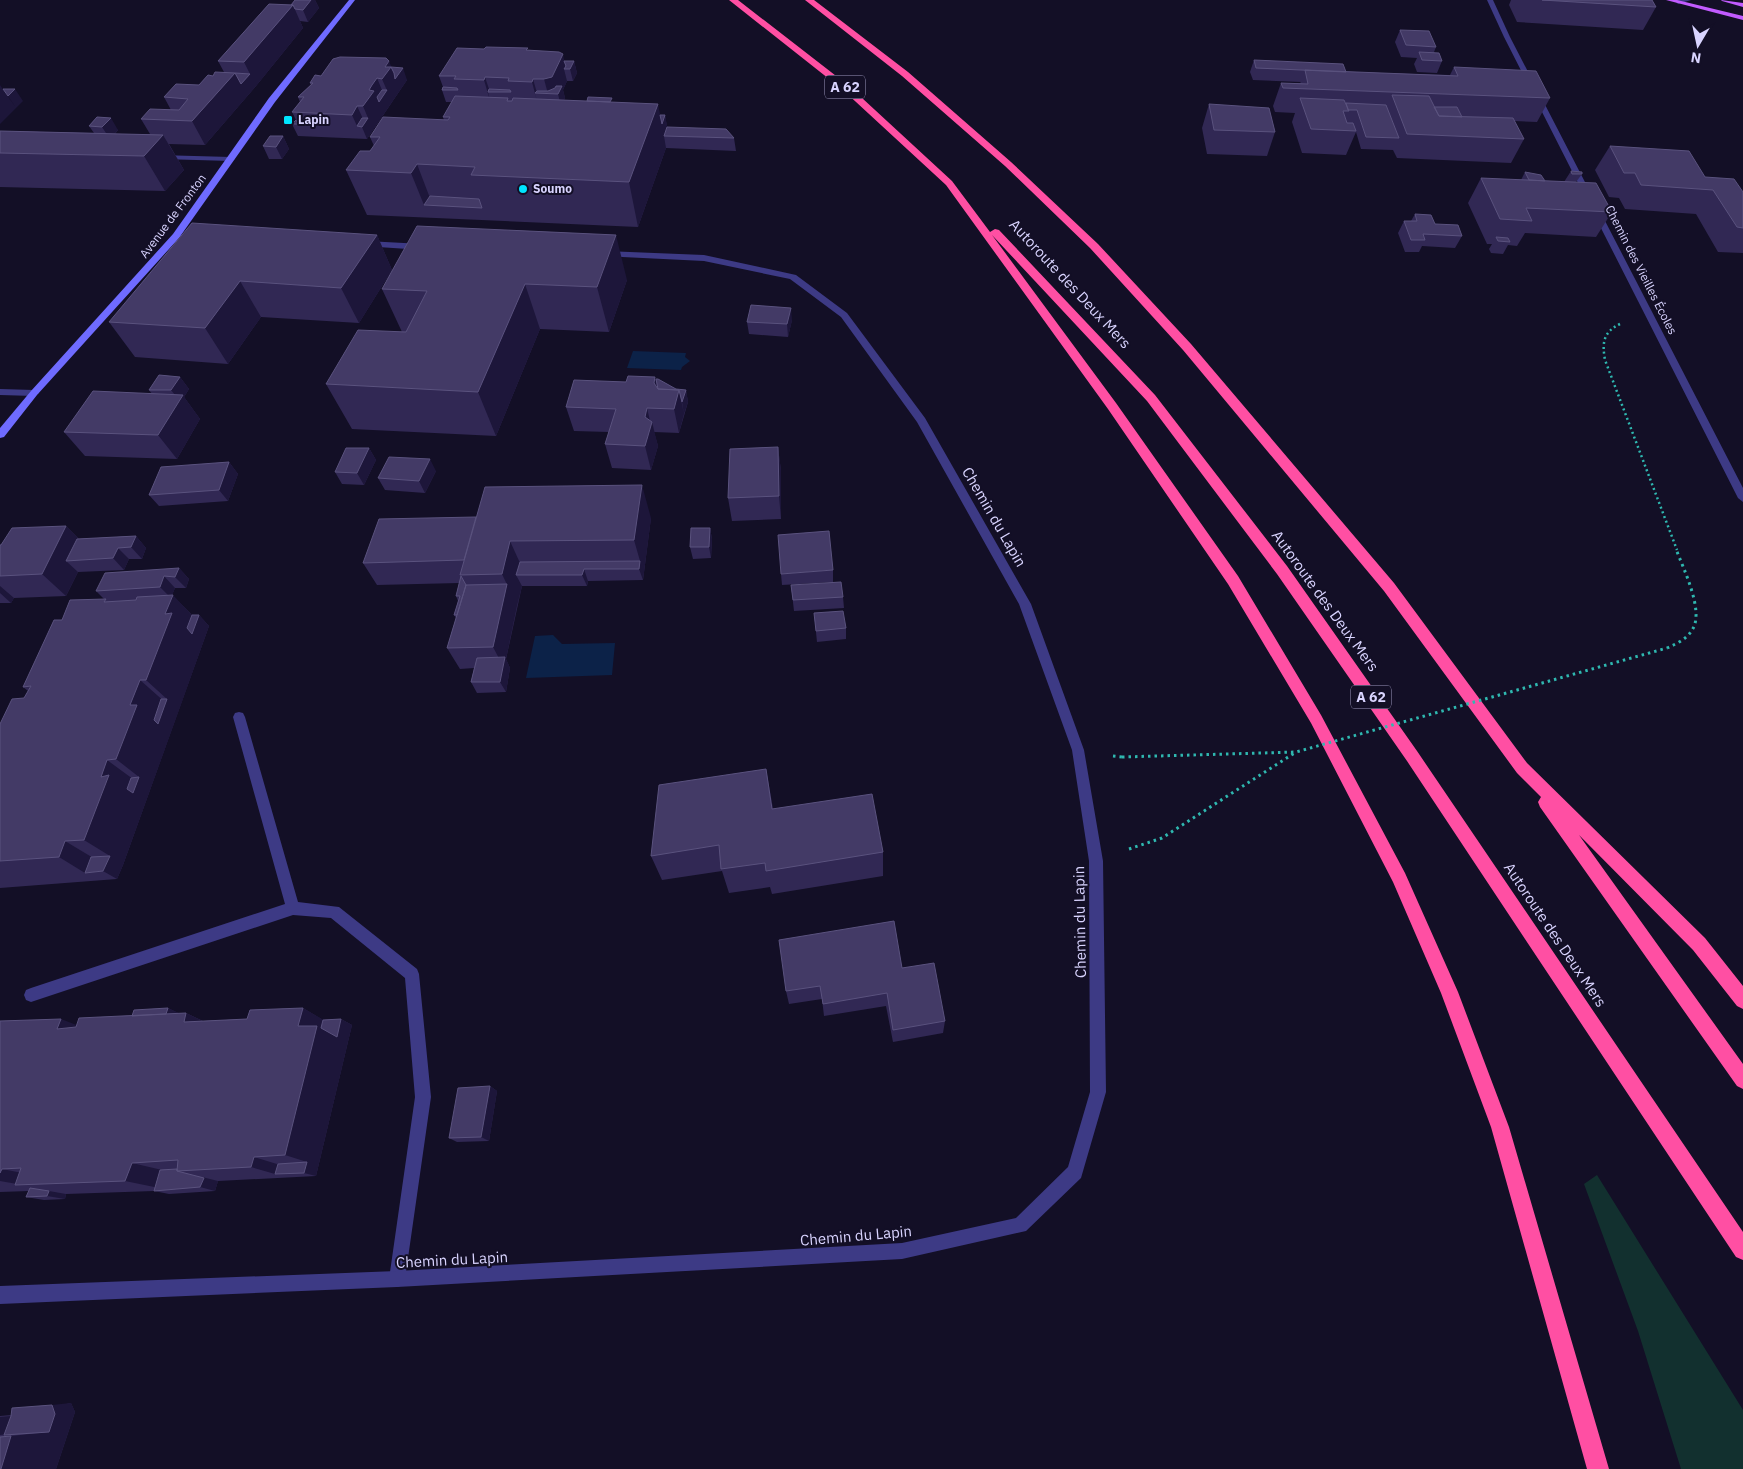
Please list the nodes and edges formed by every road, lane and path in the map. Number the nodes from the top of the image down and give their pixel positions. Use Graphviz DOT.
graph roads {
  1 [pos="352,0"];
  2 [pos="733,0"];
  3 [pos="809,0"];
  4 [pos="1490,0"];
  5 [pos="1669,0"];
  6 [pos="1688,0"];
  7 [pos="1724,0"];
  8 [pos="1677,1"];
  9 [pos="1743,5"];
  10 [pos="1743,18"];
  11 [pos="149,157"];
  12 [pos="231,159"];
  13 [pos="949,183"];
  14 [pos="176,236"];
  15 [pos="193,237"];
  16 [pos="357,244"];
  17 [pos="437,247"];
  18 [pos="595,254"];
  19 [pos="1655,323"];
  20 [pos="0,392"];
  21 [pos="34,393"];
  22 [pos="0,435"];
  23 [pos="1743,498"];
  24 [pos="239,717"];
  25 [pos="1296,752"];
  26 [pos="1122,757"];
  27 [pos="1522,768"];
  28 [pos="1162,838"];
  29 [pos="293,908"];
  30 [pos="31,995"];
  31 [pos="1743,1000"];
  32 [pos="1743,1080"];
  33 [pos="1743,1250"];
  34 [pos="396,1279"];
  35 [pos="0,1295"];
  36 [pos="1598,1469"];
  1 -- 12 [label="main road, Avenue de Fronton"];
  2 -- 13 [label="highway, A 62"];
  3 -- 27 [label="highway"];
  4 -- 19 [label="street, Chemin des Vieilles Écoles"];
  5 -- 8 [label="main road"];
  6 -- 8 [label="street"];
  7 -- 9 [label="main road"];
  8 -- 10 [label="main road"];
  11 -- 12 [label="street"];
  12 -- 14 [label="main road, Avenue de Fronton"];
  13 -- 33 [label="highway, Autoroute des Deux Mers / A 62"];
  13 -- 36 [label="highway"];
  14 -- 15 [label="street"];
  14 -- 21 [label="main road, Avenue de Fronton"];
  16 -- 17 [label="street"];
  18 -- 34 [label="street, Chemin du Lapin"];
  19 -- 23 [label="street, Chemin des Vieilles Écoles"];
  19 -- 25 [label="path, bridge"];
  20 -- 21 [label="street"];
  21 -- 22 [label="main road, Avenue de Fronton"];
  24 -- 29 [label="street"];
  25 -- 26 [label="path, bridge"];
  25 -- 28 [label="path"];
  27 -- 31 [label="highway"];
  27 -- 32 [label="highway"];
  29 -- 30 [label="street"];
  29 -- 34 [label="street"];
  34 -- 35 [label="street, Chemin du Lapin"];
}
